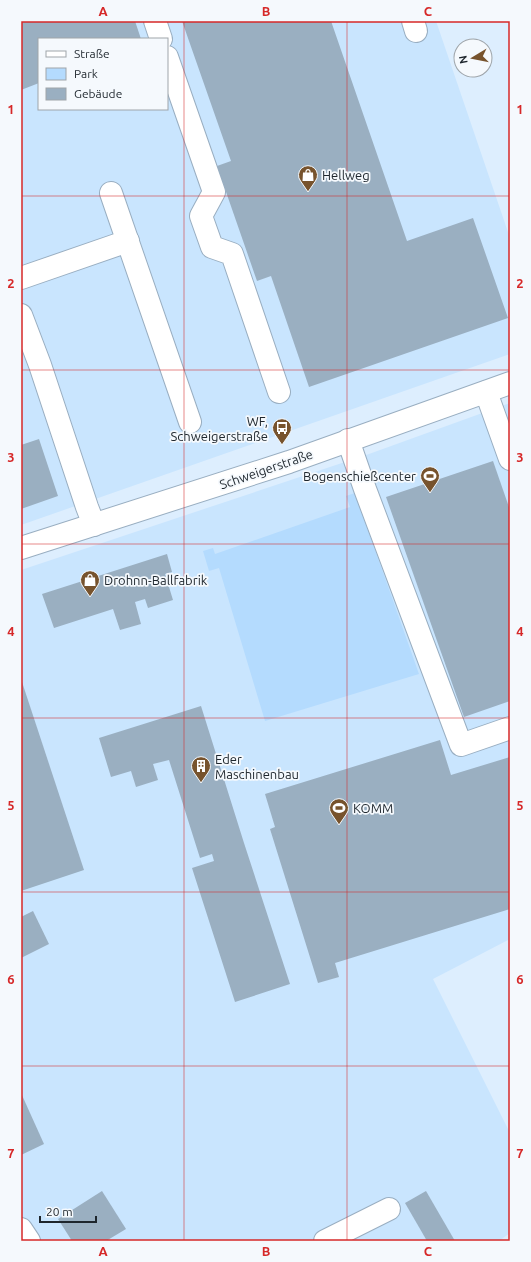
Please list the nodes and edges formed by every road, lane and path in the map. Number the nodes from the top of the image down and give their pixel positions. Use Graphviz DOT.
graph roads {
  1 [pos="155,21"];
  2 [pos="161,38"];
  3 [pos="168,60"];
  4 [pos="111,193"];
  5 [pos="128,241"];
  6 [pos="21,278"];
  7 [pos="21,316"];
  8 [pos="510,384"];
  9 [pos="279,392"];
  10 [pos="486,392"];
  11 [pos="190,422"];
  12 [pos="348,440"];
  13 [pos="507,451"];
  14 [pos="94,525"];
  15 [pos="21,548"];
  16 [pos="510,728"];
  17 [pos="389,1209"];
  18 [pos="21,1229"];
  19 [pos="29,1241"];
  20 [pos="325,1241"];
  1 -- 2 [label="street"];
  3 -- 9 [label="street"];
  4 -- 5 [label="street"];
  5 -- 6 [label="street"];
  5 -- 11 [label="street"];
  7 -- 14 [label="street"];
  8 -- 10 [label="street, Schweigerstraße"];
  10 -- 12 [label="street, Schweigerstraße"];
  10 -- 13 [label="street"];
  12 -- 14 [label="street, Schweigerstraße"];
  12 -- 16 [label="street"];
  14 -- 15 [label="street, Schweigerstraße"];
  17 -- 20 [label="street"];
  18 -- 19 [label="street"];
}
